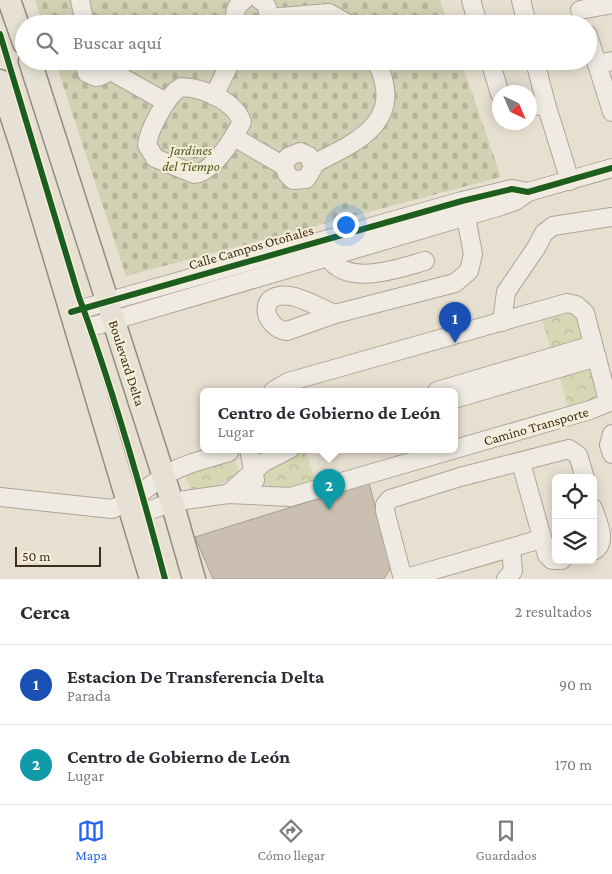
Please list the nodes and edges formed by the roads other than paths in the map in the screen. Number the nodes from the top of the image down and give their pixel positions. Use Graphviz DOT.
graph roads {
  1 [pos="9,0"];
  2 [pos="80,0"];
  3 [pos="260,0"];
  4 [pos="471,0"];
  5 [pos="521,0"];
  6 [pos="241,1"];
  7 [pos="612,4"];
  8 [pos="581,11"];
  9 [pos="83,15"];
  10 [pos="236,15"];
  11 [pos="267,15"];
  12 [pos="314,15"];
  13 [pos="333,15"];
  14 [pos="475,15"];
  15 [pos="525,15"];
  16 [pos="15,17"];
  17 [pos="597,50"];
  18 [pos="604,62"];
  19 [pos="33,70"];
  20 [pos="85,70"];
  21 [pos="106,70"];
  22 [pos="115,70"];
  23 [pos="227,70"];
  24 [pos="380,70"];
  25 [pos="493,70"];
  26 [pos="536,70"];
  27 [pos="0,81"];
  28 [pos="497,85"];
  29 [pos="214,96"];
  30 [pos="166,102"];
  31 [pos="538,106"];
  32 [pos="612,112"];
  33 [pos="234,137"];
  34 [pos="612,168"];
  35 [pos="570,181"];
  36 [pos="464,209"];
  37 [pos="612,217"];
  38 [pos="321,240"];
  39 [pos="327,258"];
  40 [pos="425,261"];
  41 [pos="110,310"];
  42 [pos="335,314"];
  43 [pos="74,322"];
  44 [pos="502,322"];
  45 [pos="595,351"];
  46 [pos="278,388"];
  47 [pos="449,388"];
  48 [pos="458,398"];
  49 [pos="609,401"];
  50 [pos="612,434"];
  51 [pos="458,448"];
  52 [pos="225,453"];
  53 [pos="250,453"];
  54 [pos="278,453"];
  55 [pos="442,453"];
  56 [pos="612,454"];
  57 [pos="521,463"];
  58 [pos="254,470"];
  59 [pos="173,472"];
  60 [pos="584,474"];
  61 [pos="228,494"];
  62 [pos="265,496"];
  63 [pos="0,497"];
  64 [pos="172,502"];
  65 [pos="130,510"];
  66 [pos="597,521"];
  67 [pos="541,539"];
  68 [pos="511,548"];
  69 [pos="597,548"];
  70 [pos="552,560"];
  71 [pos="400,578"];
  72 [pos="151,579"];
  73 [pos="194,579"];
  74 [pos="506,579"];
  1 -- 16 [label="main road"];
  2 -- 9 [label="street"];
  3 -- 11 [label="street"];
  4 -- 14 [label="street"];
  5 -- 15 [label="street"];
  6 -- 10 [label="street"];
  7 -- 8 [label="street"];
  12 -- 13 [label="street"];
  17 -- 18 [label="street"];
  18 -- 32 [label="street"];
  19 -- 41 [label="main road, Boulevard Delta"];
  20 -- 21 [label="street"];
  22 -- 30 [label="street"];
  23 -- 29 [label="street"];
  24 -- 33 [label="street"];
  25 -- 28 [label="street"];
  26 -- 31 [label="street"];
  27 -- 43 [label="main road"];
  29 -- 30 [label="street"];
  29 -- 33 [label="street"];
  30 -- 33 [label="street"];
  31 -- 35 [label="street"];
  34 -- 35 [label="street, Calle Campos Otoñales"];
  35 -- 36 [label="street, Calle Campos Otoñales"];
  36 -- 38 [label="street, Calle Campos Otoñales"];
  36 -- 39 [label="street, Calle Campos Otoñales"];
  36 -- 42 [label="street"];
  37 -- 44 [label="street"];
  38 -- 39 [label="street"];
  38 -- 41 [label="street, Calle Campos Otoñales"];
  39 -- 40 [label="street"];
  39 -- 41 [label="street, Calle Campos Otoñales"];
  41 -- 43 [label="street, Calle Campos Otoñales"];
  41 -- 59 [label="main road, Boulevard Delta"];
  43 -- 65 [label="main road"];
  44 -- 45 [label="street, Camino Transporte"];
  44 -- 46 [label="street, Camino Transporte"];
  45 -- 47 [label="street"];
  45 -- 48 [label="street"];
  45 -- 49 [label="street, Camino Transporte"];
  49 -- 51 [label="street, Camino Transporte"];
  50 -- 56 [label="street"];
  52 -- 59 [label="street"];
  53 -- 58 [label="street"];
  54 -- 58 [label="street"];
  55 -- 62 [label="street, Camino Transporte"];
  57 -- 60 [label="street"];
  57 -- 67 [label="street"];
  57 -- 71 [label="street"];
  58 -- 61 [label="street"];
  58 -- 62 [label="street"];
  59 -- 64 [label="main road, Boulevard Delta"];
  59 -- 65 [label="street"];
  61 -- 62 [label="street, Camino Transporte"];
  61 -- 64 [label="street, Camino Transporte"];
  63 -- 65 [label="street, Camino Transporte"];
  64 -- 65 [label="street, Camino Transporte"];
  64 -- 73 [label="main road, Boulevard Delta"];
  65 -- 72 [label="main road"];
  66 -- 69 [label="street"];
  67 -- 68 [label="street"];
  67 -- 70 [label="street"];
  68 -- 71 [label="street"];
  68 -- 74 [label="street"];
}
